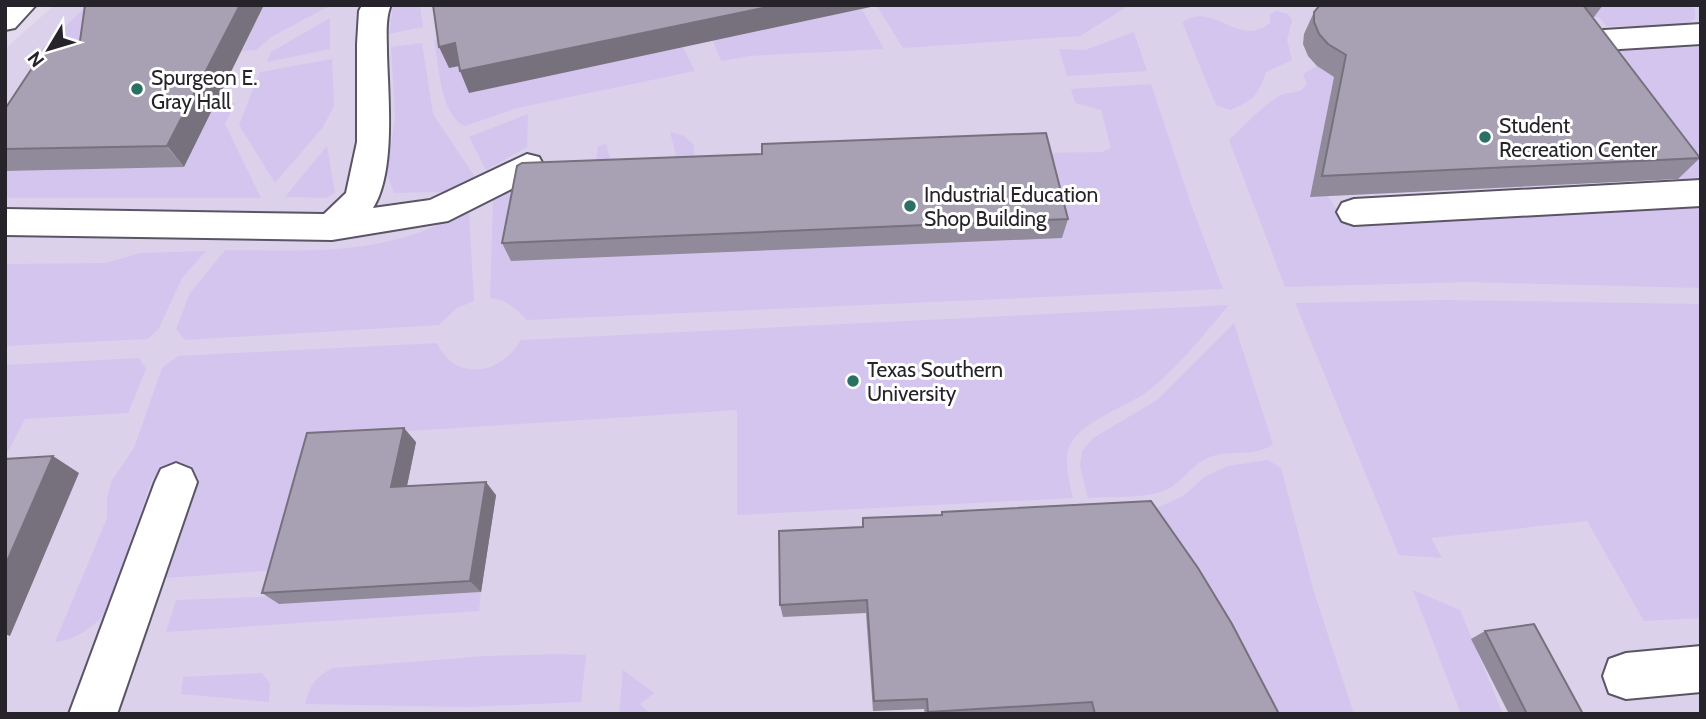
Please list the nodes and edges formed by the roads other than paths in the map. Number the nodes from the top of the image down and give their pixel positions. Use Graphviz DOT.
graph roads {
  1 [pos="22,5"];
  2 [pos="377,5"];
  3 [pos="5,21"];
  4 [pos="1701,34"];
  5 [pos="1604,40"];
  6 [pos="527,166"];
  7 [pos="1701,192"];
  8 [pos="1354,212"];
  9 [pos="5,222"];
  10 [pos="332,227"];
  11 [pos="176,482"];
  12 [pos="1701,669"];
  13 [pos="1626,676"];
  14 [pos="93,714"];
  1 -- 3 [label="main road"];
  2 -- 10 [label="main road"];
  4 -- 5 [label="main road"];
  6 -- 10 [label="main road"];
  7 -- 8 [label="main road"];
  9 -- 10 [label="main road"];
  11 -- 14 [label="main road"];
  12 -- 13 [label="main road"];
}
